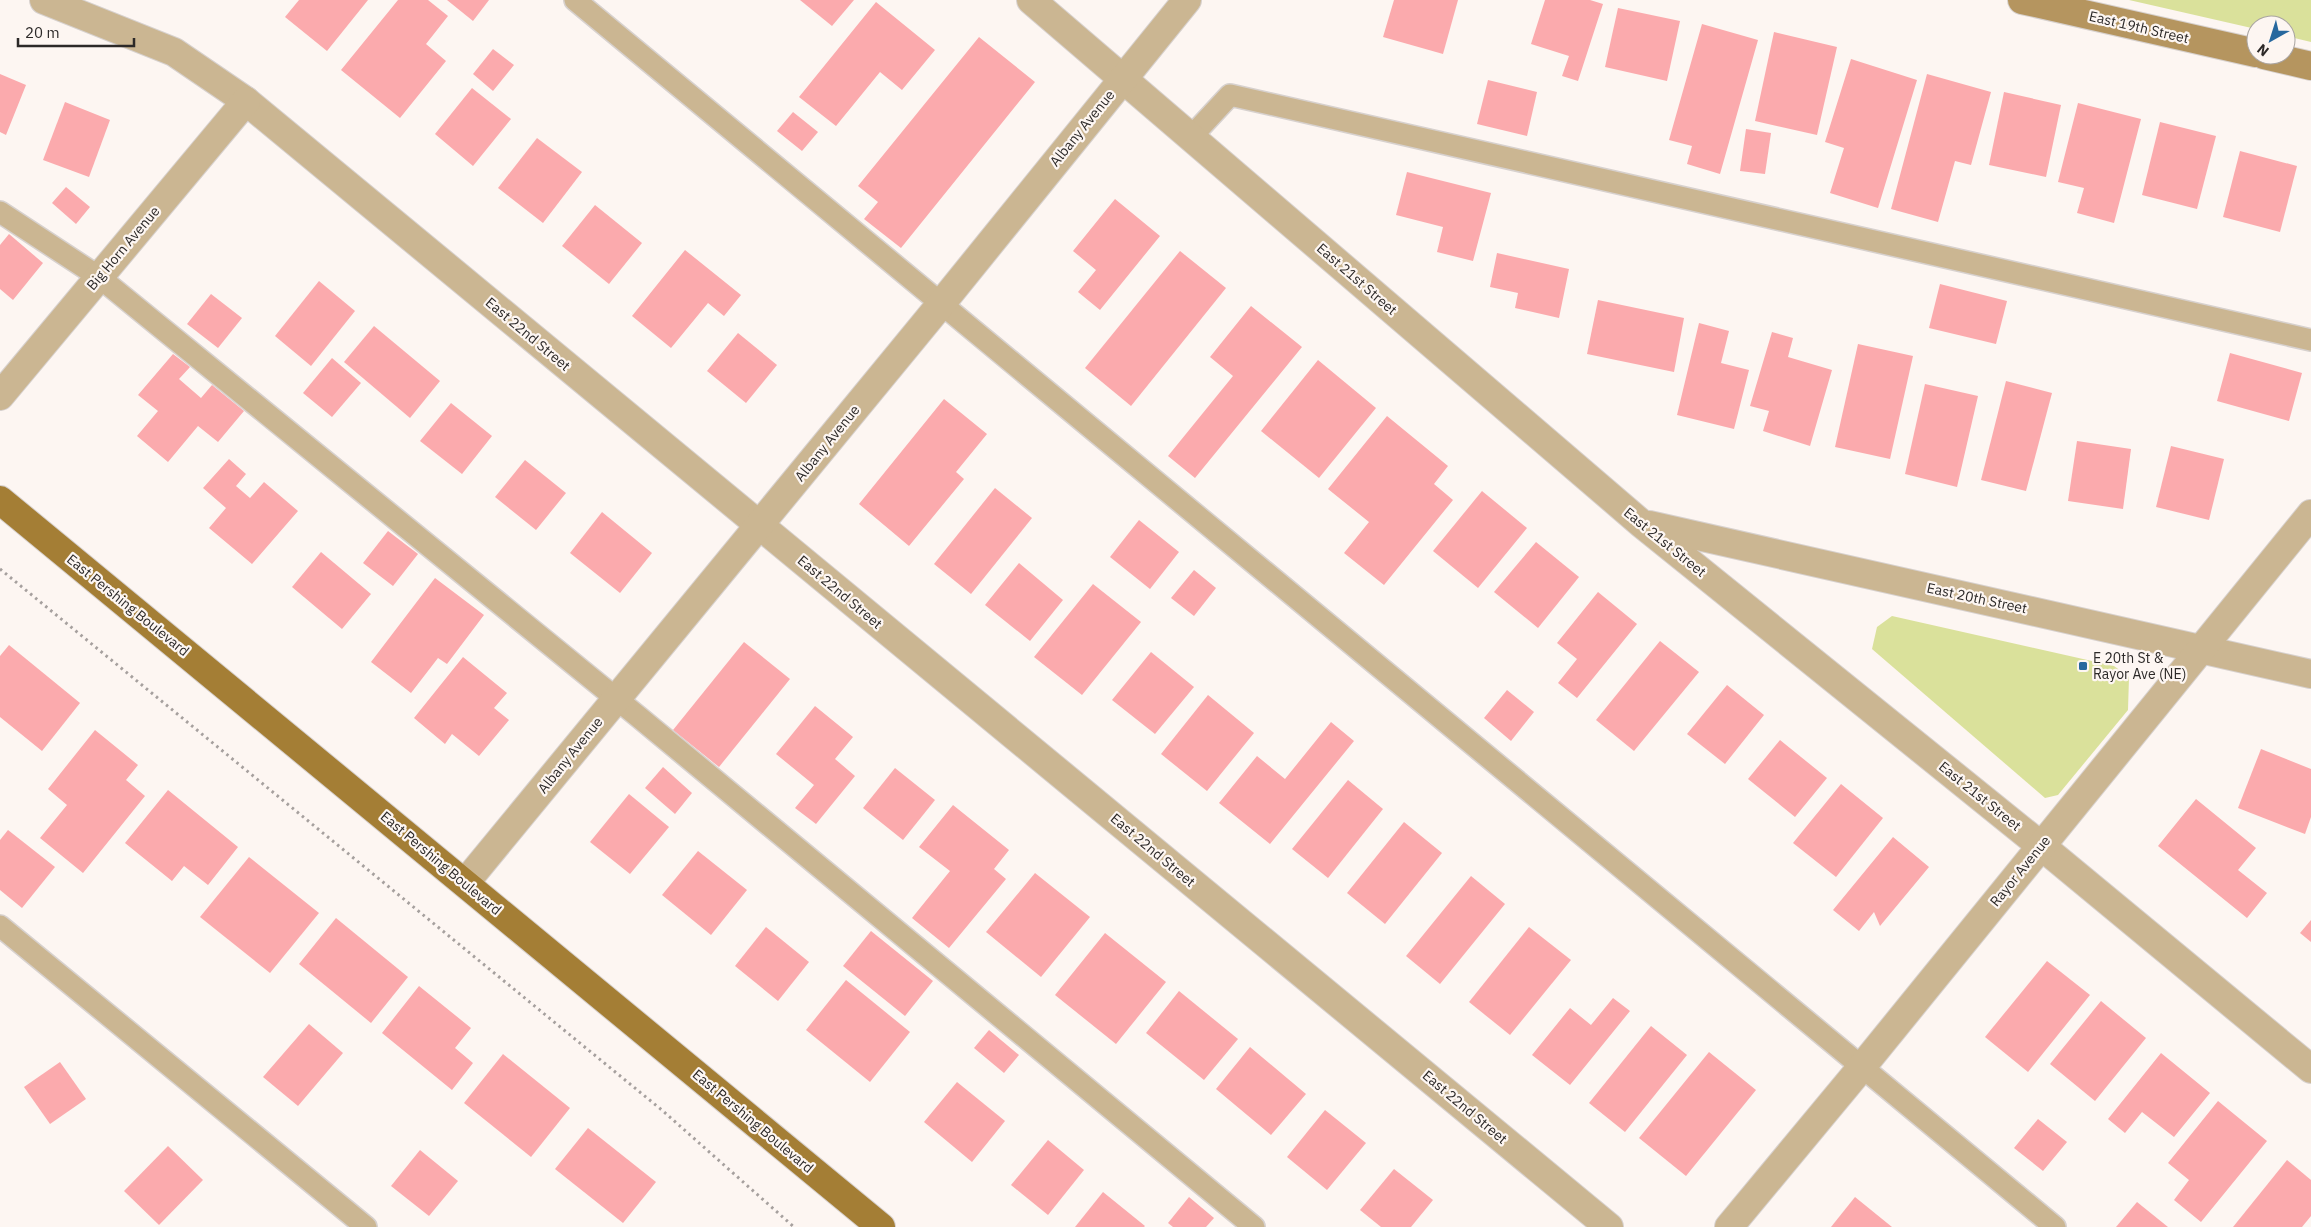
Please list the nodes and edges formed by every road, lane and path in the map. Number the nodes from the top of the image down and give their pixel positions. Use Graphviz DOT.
graph roads {
  1 [pos="44,0"];
  2 [pos="575,0"];
  3 [pos="1031,0"];
  4 [pos="1187,0"];
  5 [pos="2022,0"];
  6 [pos="2246,51"];
  7 [pos="2296,62"];
  8 [pos="2311,66"];
  9 [pos="1123,77"];
  10 [pos="246,101"];
  11 [pos="1191,137"];
  12 [pos="0,212"];
  13 [pos="99,277"];
  14 [pos="941,304"];
  15 [pos="2311,340"];
  16 [pos="0,396"];
  17 [pos="0,500"];
  18 [pos="2311,514"];
  19 [pos="1642,524"];
  20 [pos="760,525"];
  21 [pos="0,569"];
  22 [pos="2203,648"];
  23 [pos="2311,674"];
  24 [pos="616,698"];
  25 [pos="2040,845"];
  26 [pos="465,883"];
  27 [pos="0,926"];
  28 [pos="1861,1068"];
  29 [pos="2311,1068"];
  30 [pos="366,1227"];
  31 [pos="794,1227"];
  32 [pos="880,1227"];
  33 [pos="1254,1227"];
  34 [pos="1610,1227"];
  35 [pos="1729,1227"];
  36 [pos="2054,1227"];
  1 -- 10 [label="street, East 22nd Street"];
  2 -- 14 [label="lane"];
  3 -- 9 [label="street, East 21st Street"];
  4 -- 9 [label="street, Albany Avenue"];
  5 -- 6 [label="main road, East 19th Street"];
  7 -- 8 [label="main road"];
  9 -- 11 [label="street, East 21st Street"];
  9 -- 14 [label="street, Albany Avenue"];
  10 -- 13 [label="street, Big Horn Avenue"];
  10 -- 20 [label="street, East 22nd Street"];
  11 -- 15 [label="lane"];
  11 -- 19 [label="street, East 21st Street"];
  12 -- 13 [label="lane"];
  13 -- 16 [label="street, Big Horn Avenue"];
  13 -- 24 [label="lane"];
  14 -- 20 [label="street, Albany Avenue"];
  14 -- 28 [label="lane"];
  17 -- 26 [label="main road, East Pershing Boulevard"];
  18 -- 22 [label="street, Rayor Avenue"];
  19 -- 22 [label="street, East 20th Street"];
  19 -- 25 [label="street, East 21st Street"];
  20 -- 24 [label="street, Albany Avenue"];
  20 -- 34 [label="street, East 22nd Street"];
  21 -- 31 [label="path"];
  22 -- 23 [label="street, East 20th Street"];
  22 -- 25 [label="street, Rayor Avenue"];
  24 -- 26 [label="street, Albany Avenue"];
  24 -- 33 [label="lane"];
  25 -- 28 [label="street, Rayor Avenue"];
  25 -- 29 [label="street, East 21st Street"];
  26 -- 32 [label="main road, East Pershing Boulevard"];
  27 -- 30 [label="lane"];
  28 -- 35 [label="street, Rayor Avenue"];
  28 -- 36 [label="lane"];
}
